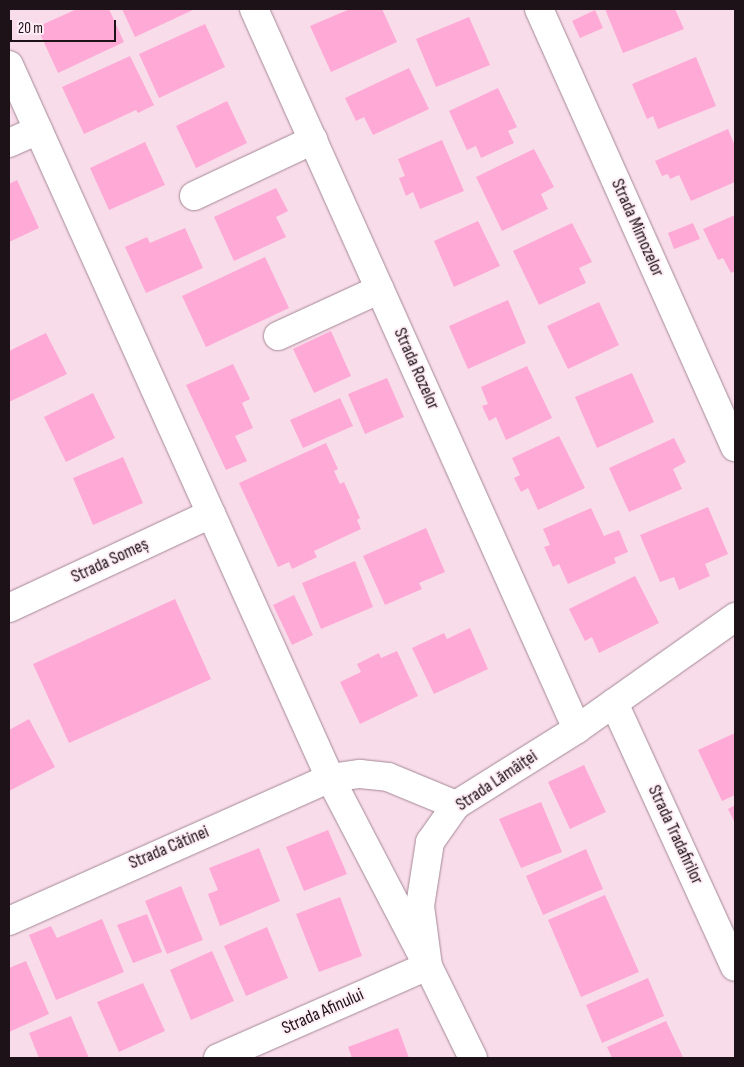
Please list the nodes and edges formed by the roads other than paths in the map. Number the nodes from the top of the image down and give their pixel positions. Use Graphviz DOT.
graph roads {
  1 [pos="254,9"];
  2 [pos="539,9"];
  3 [pos="9,65"];
  4 [pos="38,130"];
  5 [pos="313,140"];
  6 [pos="9,144"];
  7 [pos="194,196"];
  8 [pos="380,289"];
  9 [pos="278,336"];
  10 [pos="735,447"];
  11 [pos="211,514"];
  12 [pos="9,608"];
  13 [pos="735,617"];
  14 [pos="614,703"];
  15 [pos="577,729"];
  16 [pos="330,778"];
  17 [pos="456,805"];
  18 [pos="9,921"];
  19 [pos="428,966"];
  20 [pos="735,967"];
  21 [pos="218,1058"];
  22 [pos="473,1058"];
  1 -- 5 [label="street, Strada Rozelor"];
  2 -- 10 [label="street, Strada Mimozelor"];
  3 -- 4 [label="street"];
  4 -- 6 [label="street"];
  4 -- 11 [label="street"];
  5 -- 7 [label="street"];
  5 -- 8 [label="street, Strada Rozelor"];
  8 -- 9 [label="street"];
  8 -- 15 [label="street, Strada Rozelor"];
  11 -- 12 [label="street, Strada Someș"];
  11 -- 16 [label="street"];
  13 -- 14 [label="street, Strada Lămâiței"];
  14 -- 15 [label="street, Strada Lămâiței"];
  14 -- 20 [label="street, Strada Tradafirilor"];
  15 -- 17 [label="street, Strada Lămâiței"];
  16 -- 17 [label="street, Strada Cătinei"];
  16 -- 18 [label="street, Strada Cătinei"];
  16 -- 19 [label="street"];
  17 -- 19 [label="street, Strada Lămâiței"];
  19 -- 21 [label="street, Strada Afinului"];
  19 -- 22 [label="street, Strada Lămâiței"];
}
